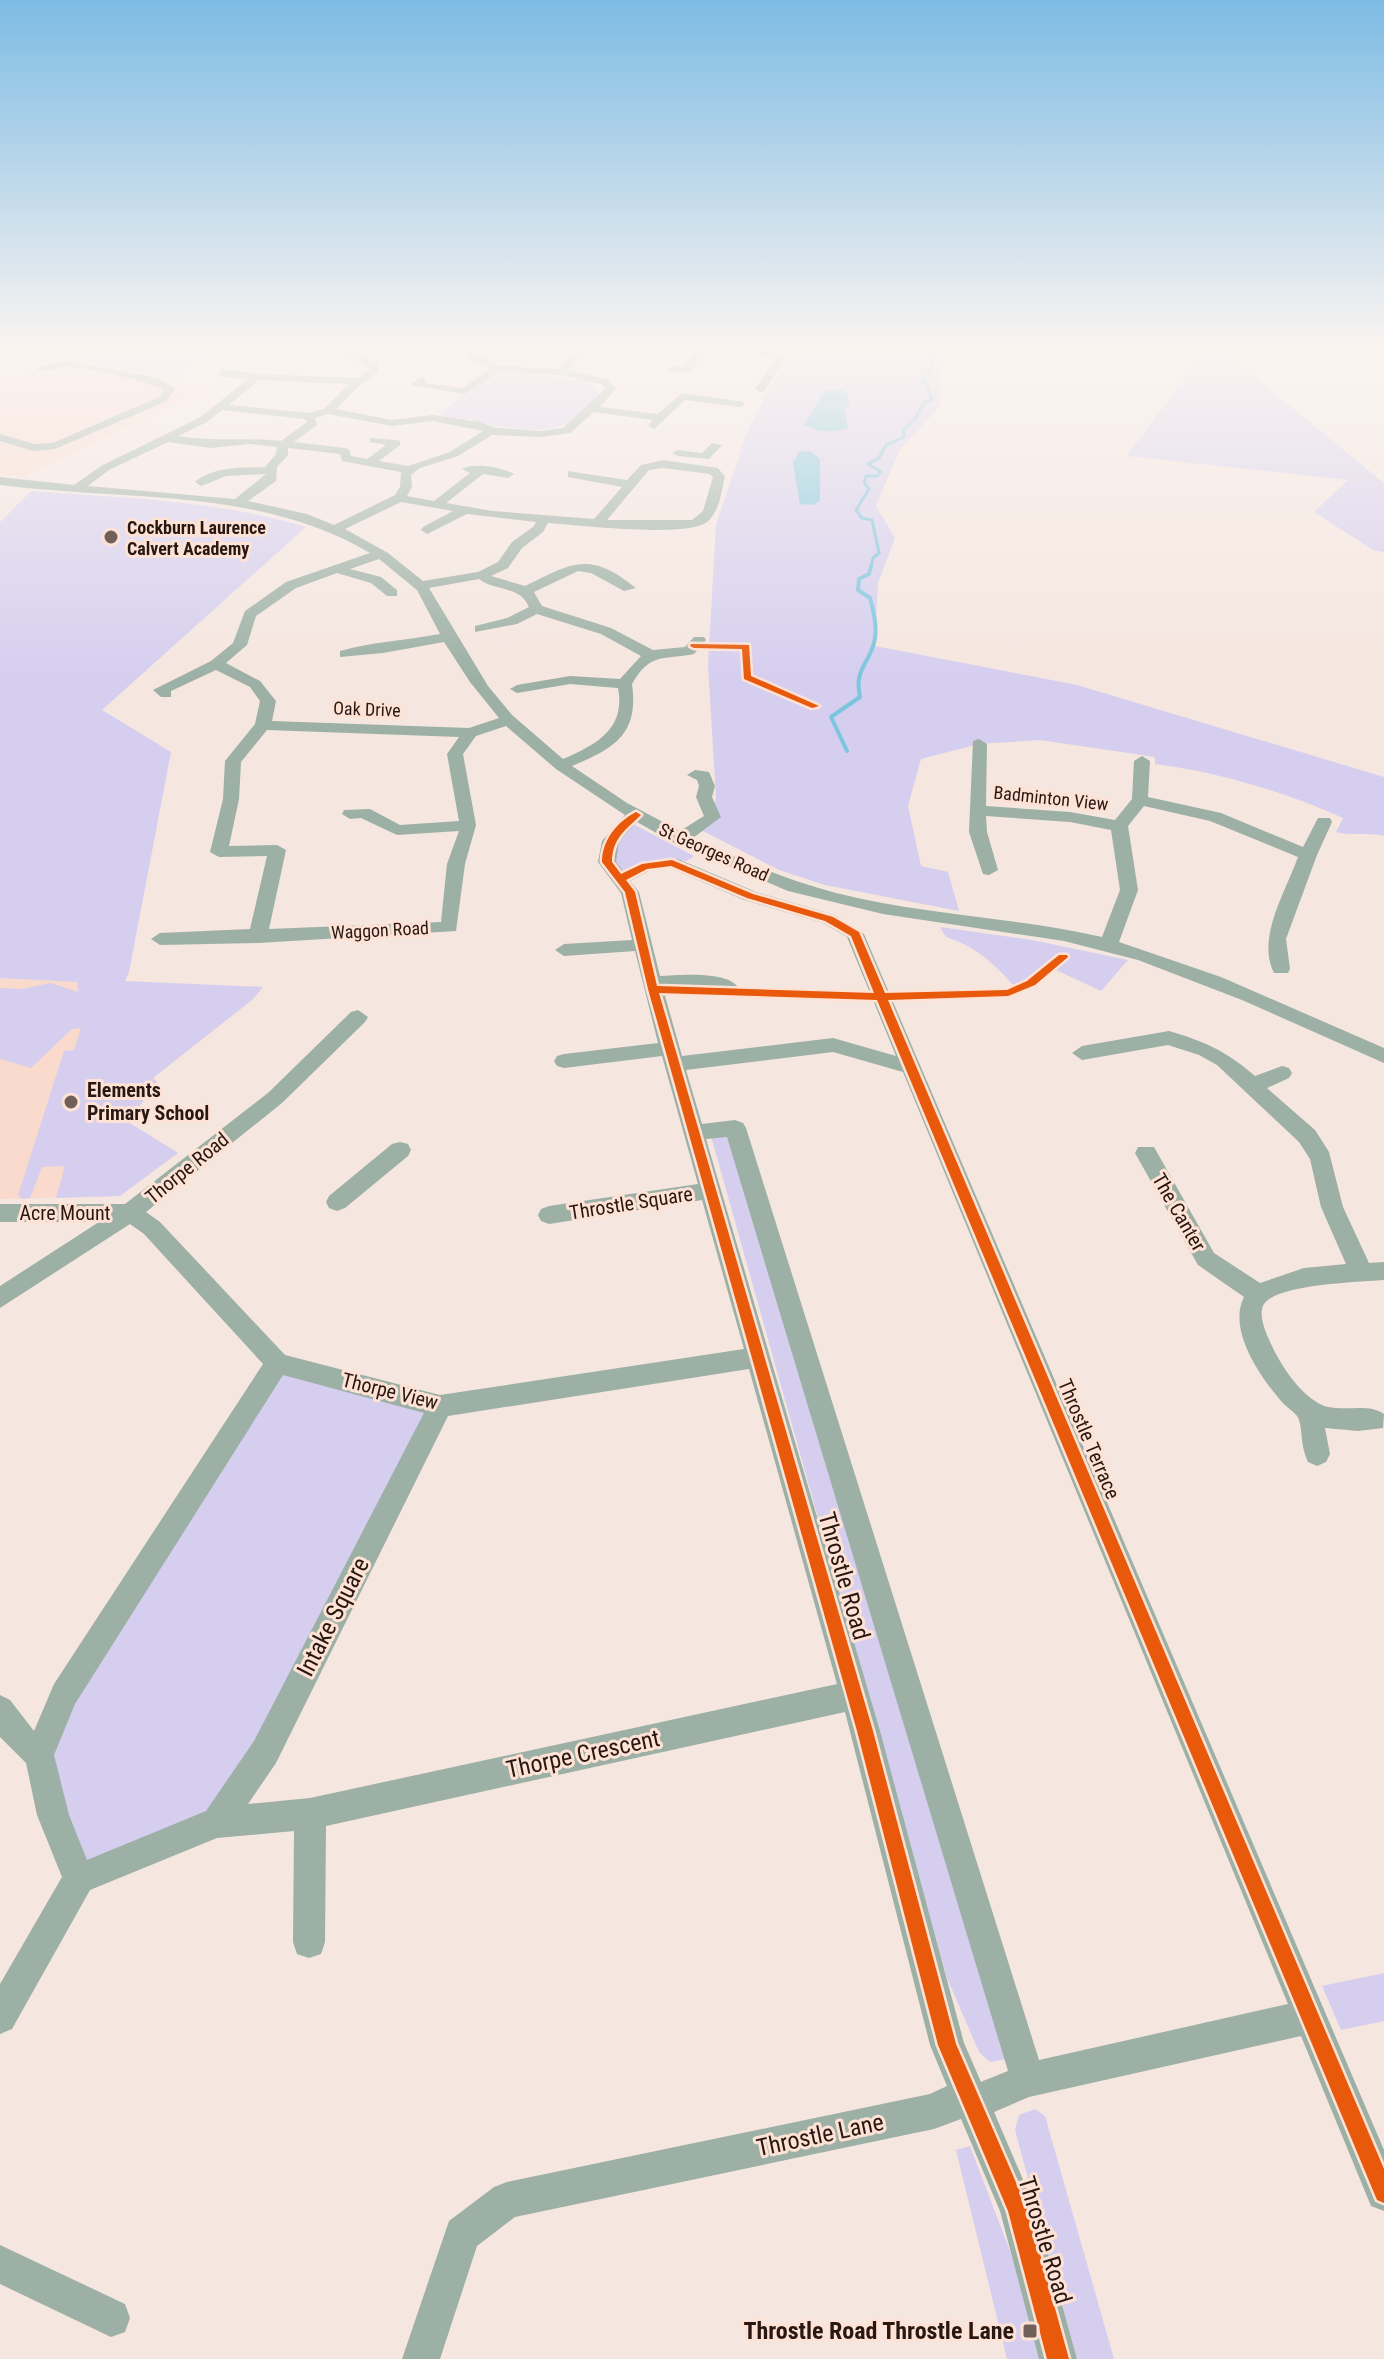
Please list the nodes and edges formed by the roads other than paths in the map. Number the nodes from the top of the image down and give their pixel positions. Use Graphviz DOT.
graph roads {
  1 [pos="123,459"];
  2 [pos="277,459"];
  3 [pos="347,459"];
  4 [pos="375,459"];
  5 [pos="440,459"];
  6 [pos="668,459"];
  7 [pos="370,462"];
  8 [pos="582,464"];
  9 [pos="663,464"];
  10 [pos="272,470"];
  11 [pos="410,470"];
  12 [pos="508,474"];
  13 [pos="572,474"];
  14 [pos="201,477"];
  15 [pos="0,481"];
  16 [pos="628,484"];
  17 [pos="560,486"];
  18 [pos="75,490"];
  19 [pos="399,498"];
  20 [pos="438,503"];
  21 [pos="236,504"];
  22 [pos="467,509"];
  23 [pos="543,519"];
  24 [pos="598,522"];
  25 [pos="433,524"];
  26 [pos="335,529"];
  27 [pos="380,554"];
  28 [pos="336,569"];
  29 [pos="481,575"];
  30 [pos="420,585"];
  31 [pos="629,588"];
  32 [pos="527,590"];
  33 [pos="392,593"];
  34 [pos="536,609"];
  35 [pos="480,629"];
  36 [pos="412,636"];
  37 [pos="448,637"];
  38 [pos="695,651"];
  39 [pos="431,653"];
  40 [pos="345,654"];
  41 [pos="649,654"];
  42 [pos="216,664"];
  43 [pos="625,684"];
  44 [pos="517,689"];
  45 [pos="166,694"];
  46 [pos="509,720"];
  47 [pos="263,725"];
  48 [pos="470,733"];
  49 [pos="979,744"];
  50 [pos="1142,761"];
  51 [pos="562,765"];
  52 [pos="701,773"];
  53 [pos="1140,800"];
  54 [pos="978,810"];
  55 [pos="350,814"];
  56 [pos="636,815"];
  57 [pos="1324,822"];
  58 [pos="468,825"];
  59 [pos="1119,826"];
  60 [pos="680,839"];
  61 [pos="1308,855"];
  62 [pos="989,870"];
  63 [pos="620,879"];
  64 [pos="258,937"];
  65 [pos="160,939"];
  66 [pos="643,945"];
  67 [pos="1108,945"];
  68 [pos="564,950"];
  69 [pos="1281,969"];
  70 [pos="652,983"];
  71 [pos="727,991"];
  72 [pos="358,1017"];
  73 [pos="1082,1053"];
  74 [pos="674,1056"];
  75 [pos="1384,1056"];
  76 [pos="564,1061"];
  77 [pos="909,1067"];
  78 [pos="1282,1073"];
  79 [pos="1254,1085"];
  80 [pos="696,1132"];
  81 [pos="400,1150"];
  82 [pos="1146,1153"];
  83 [pos="712,1190"];
  84 [pos="337,1202"];
  85 [pos="0,1213"];
  86 [pos="130,1213"];
  87 [pos="549,1215"];
  88 [pos="1373,1271"];
  89 [pos="1258,1294"];
  90 [pos="0,1298"];
  91 [pos="759,1357"];
  92 [pos="277,1363"];
  93 [pos="440,1406"];
  94 [pos="1312,1412"];
  95 [pos="1374,1420"];
  96 [pos="1317,1454"];
  97 [pos="855,1695"];
  98 [pos="0,1710"];
  99 [pos="39,1755"];
  100 [pos="310,1814"];
  101 [pos="217,1822"];
  102 [pos="79,1879"];
  103 [pos="309,1942"];
  104 [pos="1312,2016"];
  105 [pos="0,2017"];
  106 [pos="1028,2080"];
  107 [pos="969,2100"];
  108 [pos="1384,2193"];
  109 [pos="0,2264"];
  110 [pos="111,2318"];
  111 [pos="421,2359"];
  112 [pos="1058,2359"];
  1 -- 18 [label="street"];
  2 -- 10 [label="street"];
  3 -- 7 [label="street"];
  4 -- 7 [label="street"];
  5 -- 11 [label="street"];
  6 -- 9 [label="street"];
  7 -- 11 [label="street"];
  8 -- 13 [label="street"];
  9 -- 16 [label="street"];
  9 -- 24 [label="street"];
  10 -- 14 [label="street"];
  10 -- 21 [label="street"];
  11 -- 19 [label="street"];
  12 -- 20 [label="street"];
  13 -- 16 [label="street"];
  13 -- 17 [label="street"];
  15 -- 18 [label="street, St Georges Road"];
  16 -- 24 [label="street"];
  18 -- 21 [label="street, St Georges Road"];
  19 -- 20 [label="street"];
  19 -- 26 [label="street"];
  20 -- 22 [label="street"];
  21 -- 26 [label="street, St Georges Road"];
  22 -- 23 [label="street"];
  22 -- 25 [label="street"];
  23 -- 24 [label="street"];
  23 -- 29 [label="street"];
  26 -- 27 [label="street, St Georges Road"];
  27 -- 28 [label="street"];
  27 -- 30 [label="street, St Georges Road"];
  28 -- 33 [label="street"];
  28 -- 42 [label="street"];
  29 -- 30 [label="street"];
  29 -- 32 [label="street"];
  30 -- 37 [label="street, St Georges Road"];
  31 -- 32 [label="street"];
  32 -- 34 [label="street"];
  34 -- 35 [label="street"];
  34 -- 41 [label="street"];
  36 -- 37 [label="street"];
  36 -- 39 [label="street"];
  36 -- 40 [label="street"];
  37 -- 46 [label="street, St Georges Road"];
  38 -- 41 [label="street"];
  41 -- 43 [label="street"];
  42 -- 45 [label="street"];
  42 -- 47 [label="street"];
  43 -- 44 [label="street"];
  43 -- 51 [label="street"];
  46 -- 48 [label="street"];
  46 -- 51 [label="street, St Georges Road"];
  47 -- 48 [label="street, Oak Drive"];
  47 -- 64 [label="street"];
  48 -- 58 [label="street, Waggon Road"];
  49 -- 54 [label="street, Badminton View"];
  50 -- 53 [label="street"];
  51 -- 56 [label="street, St Georges Road"];
  52 -- 60 [label="street"];
  53 -- 59 [label="street"];
  53 -- 61 [label="street"];
  54 -- 59 [label="street, Badminton View"];
  54 -- 62 [label="street, Badminton View"];
  55 -- 58 [label="street"];
  56 -- 60 [label="street, St Georges Road"];
  56 -- 63 [label="street, Throstle Road"];
  57 -- 61 [label="street"];
  58 -- 64 [label="street, Waggon Road"];
  59 -- 67 [label="street"];
  60 -- 67 [label="street, St Georges Road"];
  61 -- 69 [label="street"];
  63 -- 66 [label="street, Throstle Road"];
  63 -- 77 [label="street, Throstle Terrace"];
  64 -- 65 [label="street, Waggon Road"];
  66 -- 68 [label="street"];
  66 -- 70 [label="street, Throstle Road"];
  67 -- 75 [label="street, St Georges Road"];
  70 -- 71 [label="street"];
  70 -- 74 [label="street, Throstle Road"];
  72 -- 86 [label="street, Thorpe Road"];
  73 -- 79 [label="street"];
  74 -- 76 [label="street"];
  74 -- 77 [label="street"];
  74 -- 80 [label="street, Throstle Road"];
  77 -- 104 [label="street, Throstle Terrace"];
  78 -- 79 [label="street"];
  79 -- 88 [label="street"];
  80 -- 83 [label="street, Throstle Road"];
  80 -- 106 [label="street, Throstle Road"];
  81 -- 84 [label="street"];
  82 -- 89 [label="street, The Canter"];
  83 -- 87 [label="street, Throstle Square"];
  83 -- 91 [label="street, Throstle Road"];
  85 -- 86 [label="street, Acre Mount"];
  86 -- 90 [label="street, Thorpe Road"];
  86 -- 92 [label="street"];
  88 -- 89 [label="street"];
  89 -- 94 [label="street"];
  91 -- 93 [label="street, Thorpe View"];
  91 -- 97 [label="street, Throstle Road"];
  92 -- 93 [label="street, Thorpe View"];
  92 -- 99 [label="street"];
  93 -- 101 [label="street, Intake Square"];
  94 -- 95 [label="street"];
  94 -- 96 [label="street"];
  97 -- 100 [label="street, Thorpe Crescent"];
  97 -- 107 [label="street, Throstle Road"];
  98 -- 99 [label="street"];
  99 -- 102 [label="street"];
  100 -- 101 [label="street, Thorpe Crescent"];
  100 -- 103 [label="street"];
  101 -- 102 [label="street, Thorpe Crescent"];
  102 -- 105 [label="street"];
  104 -- 106 [label="street, Throstle Lane"];
  104 -- 108 [label="street, Throstle Terrace"];
  106 -- 107 [label="street, Throstle Lane"];
  107 -- 111 [label="street, Throstle Lane"];
  107 -- 112 [label="street, Throstle Road"];
  109 -- 110 [label="street"];
}
